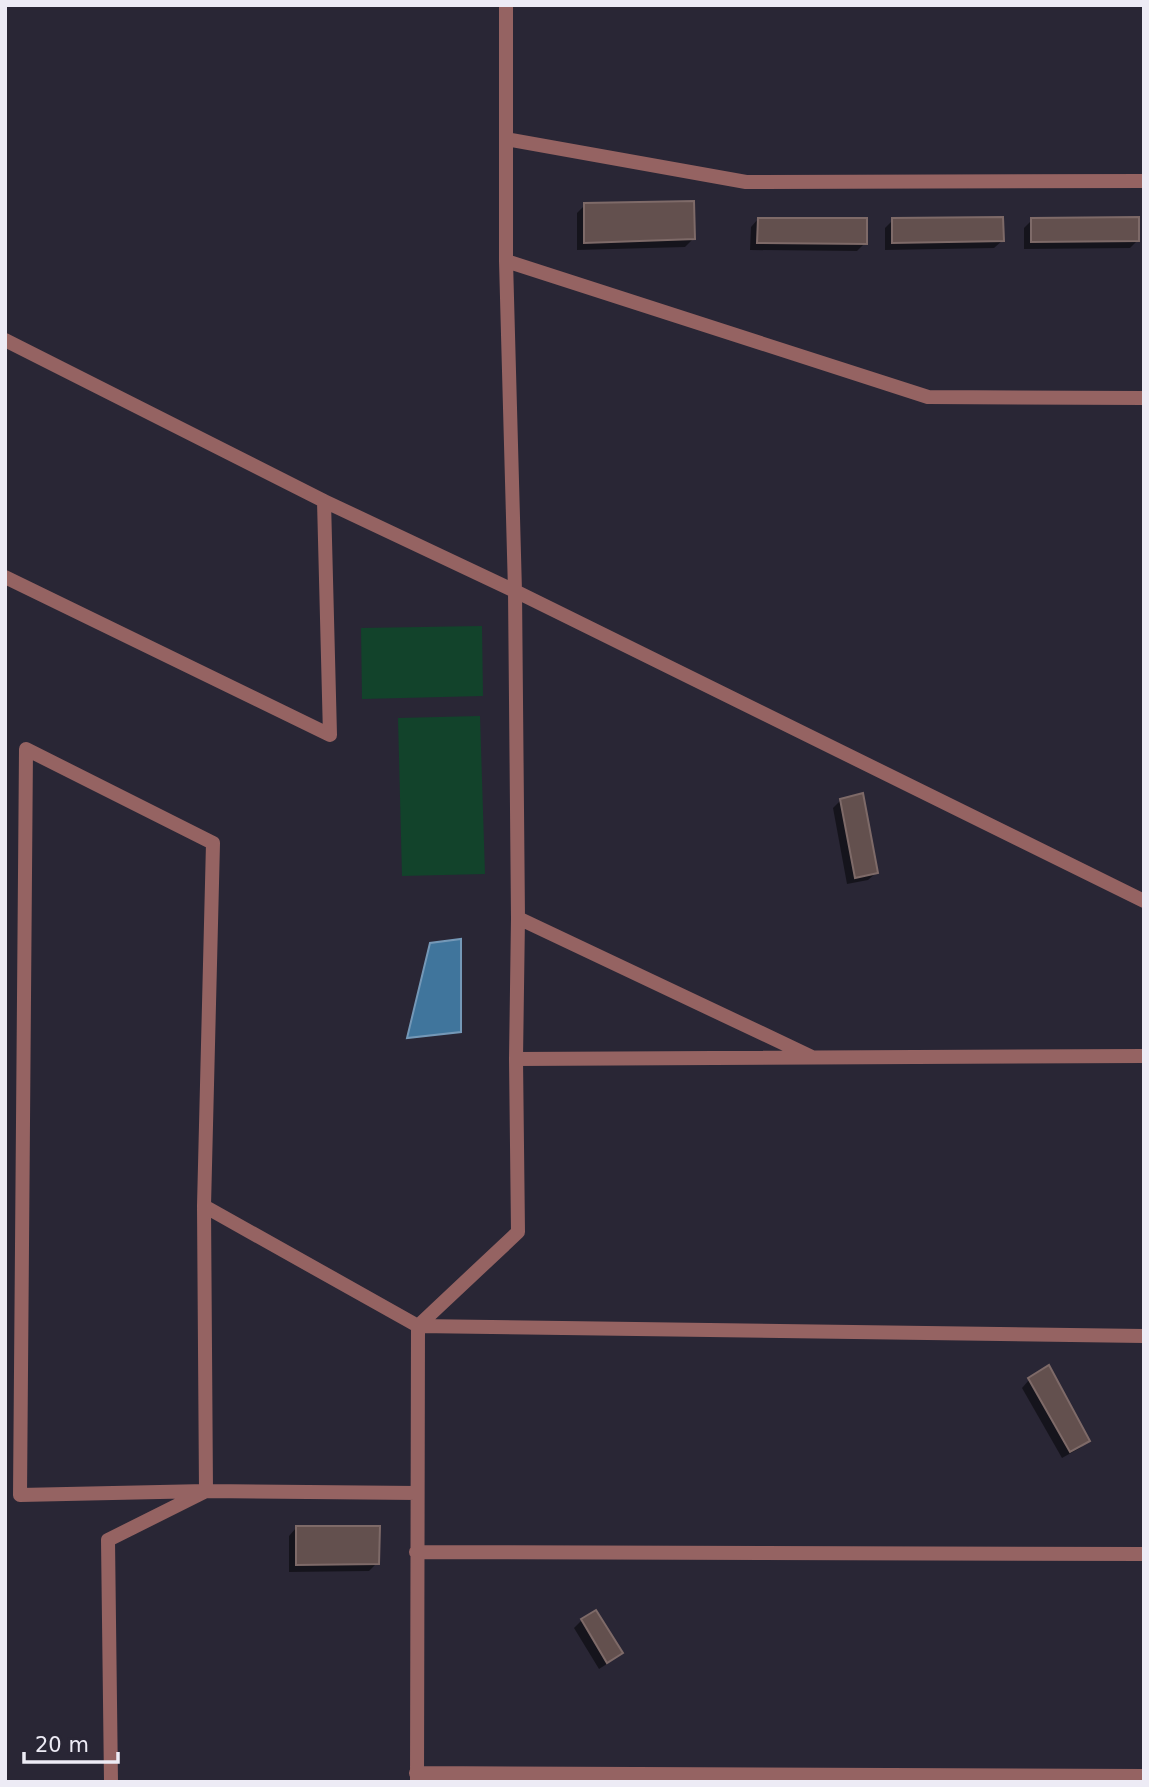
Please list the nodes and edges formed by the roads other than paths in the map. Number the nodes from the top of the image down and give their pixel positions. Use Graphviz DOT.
graph roads {
  1 [pos="506,5"];
  2 [pos="506,139"];
  3 [pos="1144,181"];
  4 [pos="506,261"];
  5 [pos="5,341"];
  6 [pos="1144,398"];
  7 [pos="324,501"];
  8 [pos="5,577"];
  9 [pos="515,591"];
  10 [pos="1144,901"];
  11 [pos="518,918"];
  12 [pos="1144,1056"];
  13 [pos="516,1059"];
  14 [pos="816,1059"];
  15 [pos="204,1206"];
  16 [pos="418,1326"];
  17 [pos="1144,1336"];
  18 [pos="206,1491"];
  19 [pos="417,1493"];
  20 [pos="416,1552"];
  21 [pos="1144,1553"];
  22 [pos="1144,1776"];
  23 [pos="417,1777"];
  24 [pos="111,1782"];
  1 -- 2 [label="lane"];
  2 -- 3 [label="lane"];
  2 -- 4 [label="lane"];
  4 -- 6 [label="lane"];
  4 -- 9 [label="lane"];
  5 -- 7 [label="lane"];
  7 -- 8 [label="lane"];
  7 -- 9 [label="lane"];
  9 -- 10 [label="lane"];
  9 -- 11 [label="lane"];
  11 -- 13 [label="lane"];
  11 -- 14 [label="lane"];
  12 -- 14 [label="lane"];
  13 -- 14 [label="lane"];
  13 -- 16 [label="lane"];
  15 -- 16 [label="lane"];
  15 -- 18 [label="lane"];
  15 -- 18 [label="lane"];
  16 -- 17 [label="lane"];
  16 -- 19 [label="lane"];
  18 -- 19 [label="lane"];
  18 -- 24 [label="lane"];
  19 -- 20 [label="lane"];
  20 -- 21 [label="lane"];
  20 -- 23 [label="lane"];
  22 -- 23 [label="lane"];
}
